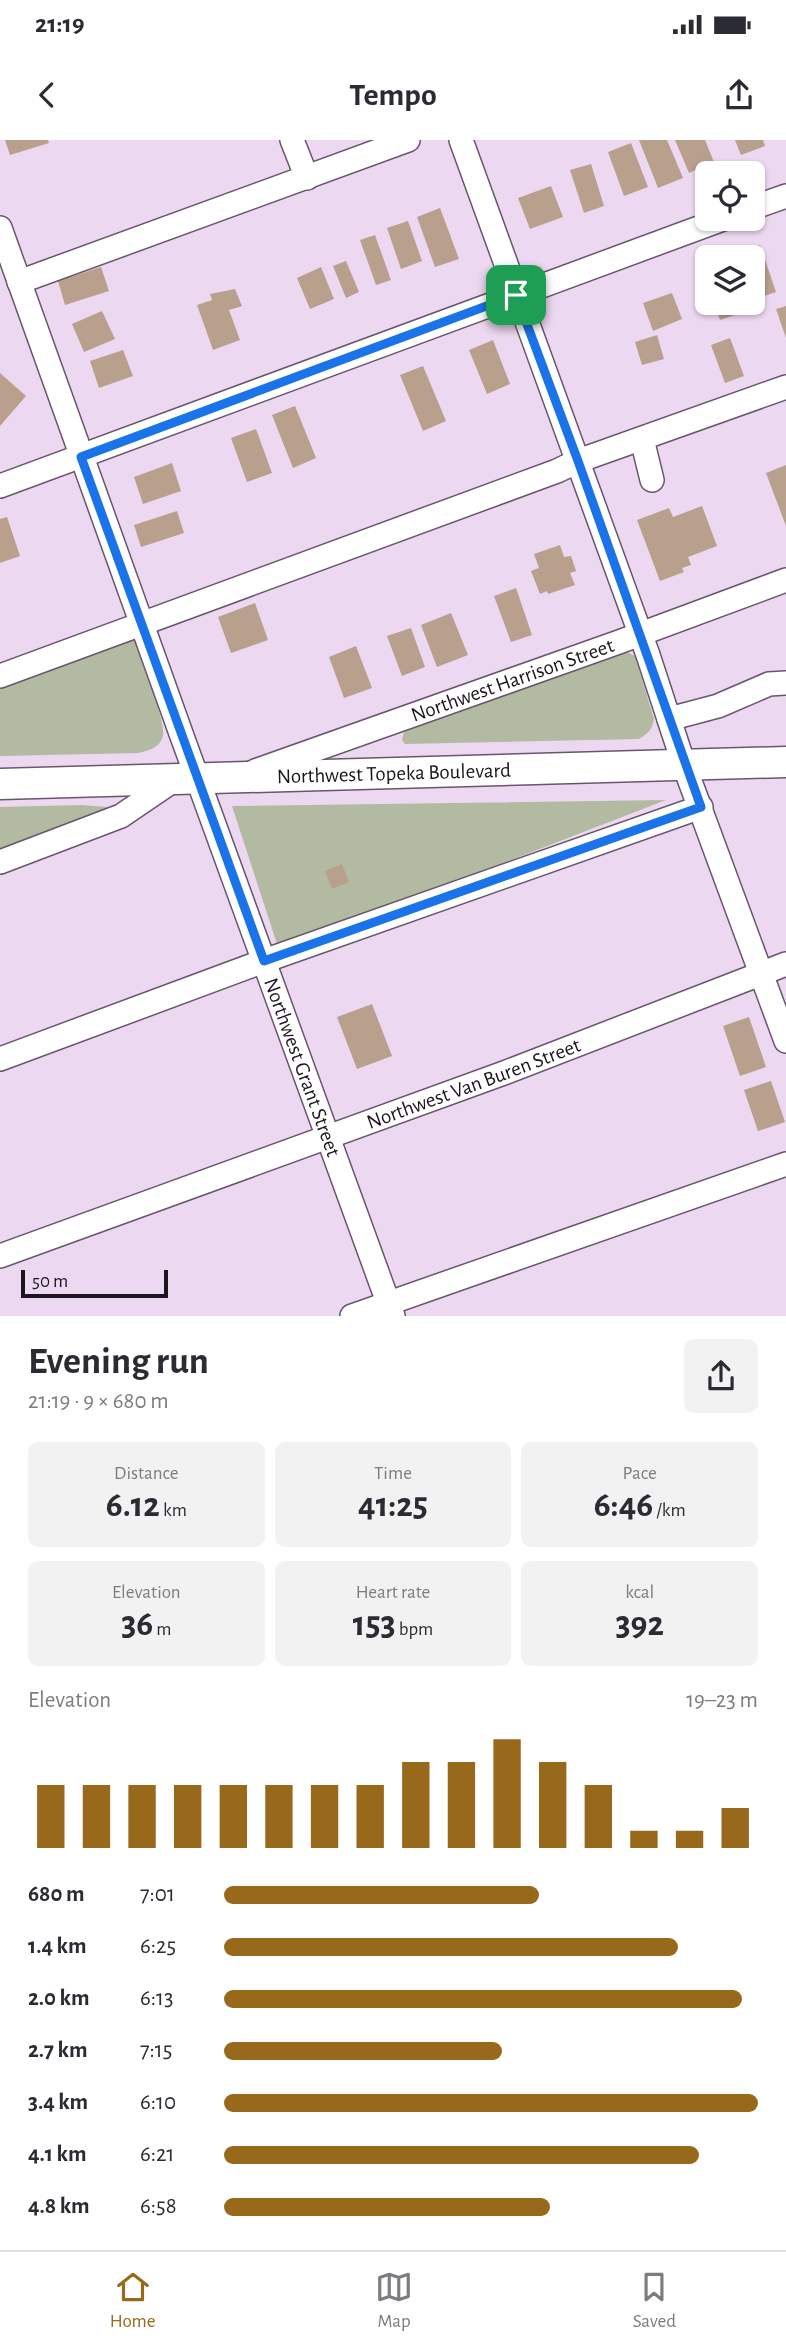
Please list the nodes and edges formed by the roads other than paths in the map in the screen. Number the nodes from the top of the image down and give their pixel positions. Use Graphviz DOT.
graph roads {
  1 [pos="292,140"];
  2 [pos="408,140"];
  3 [pos="461,140"];
  4 [pos="307,178"];
  5 [pos="786,195"];
  6 [pos="765,203"];
  7 [pos="0,228"];
  8 [pos="695,229"];
  9 [pos="10,270"];
  10 [pos="516,295"];
  11 [pos="786,387"];
  12 [pos="642,439"];
  13 [pos="81,457"];
  14 [pos="578,461"];
  15 [pos="652,480"];
  16 [pos="0,486"];
  17 [pos="786,580"];
  18 [pos="142,624"];
  19 [pos="640,634"];
  20 [pos="0,676"];
  21 [pos="786,683"];
  22 [pos="669,719"];
  23 [pos="786,762"];
  24 [pos="684,765"];
  25 [pos="239,777"];
  26 [pos="185,779"];
  27 [pos="0,783"];
  28 [pos="701,807"];
  29 [pos="0,862"];
  30 [pos="264,961"];
  31 [pos="786,964"];
  32 [pos="762,973"];
  33 [pos="786,1041"];
  34 [pos="0,1059"];
  35 [pos="328,1136"];
  36 [pos="786,1164"];
  37 [pos="0,1256"];
  38 [pos="391,1309"];
  39 [pos="352,1315"];
  1 -- 4 [label="street"];
  2 -- 4 [label="street"];
  3 -- 10 [label="street"];
  4 -- 9 [label="street"];
  5 -- 6 [label="street"];
  7 -- 9 [label="street, Northwest Grant Street"];
  8 -- 10 [label="street"];
  9 -- 13 [label="street, Northwest Grant Street"];
  10 -- 13 [label="street"];
  10 -- 14 [label="street"];
  11 -- 12 [label="street"];
  12 -- 14 [label="street"];
  12 -- 15 [label="street"];
  13 -- 16 [label="street"];
  13 -- 18 [label="street, Northwest Grant Street"];
  14 -- 18 [label="street"];
  14 -- 19 [label="street"];
  17 -- 19 [label="street, Northwest Harrison Street"];
  18 -- 20 [label="street"];
  18 -- 26 [label="street, Northwest Grant Street"];
  19 -- 22 [label="street"];
  19 -- 25 [label="street, Northwest Harrison Street"];
  21 -- 22 [label="street"];
  22 -- 24 [label="street"];
  23 -- 24 [label="main road, Northwest Topeka Boulevard"];
  24 -- 25 [label="main road, Northwest Topeka Boulevard"];
  24 -- 28 [label="street"];
  25 -- 26 [label="main road, Northwest Topeka Boulevard"];
  26 -- 27 [label="main road, Northwest Topeka Boulevard"];
  26 -- 29 [label="street"];
  26 -- 30 [label="street, Northwest Grant Street"];
  28 -- 30 [label="street"];
  28 -- 32 [label="street"];
  30 -- 34 [label="street"];
  30 -- 35 [label="street, Northwest Grant Street"];
  31 -- 32 [label="street, Northwest Van Buren Street"];
  32 -- 33 [label="street"];
  32 -- 35 [label="street, Northwest Van Buren Street"];
  35 -- 37 [label="street, Northwest Van Buren Street"];
  35 -- 38 [label="street, Northwest Grant Street"];
  36 -- 38 [label="street"];
  38 -- 39 [label="street"];
}
